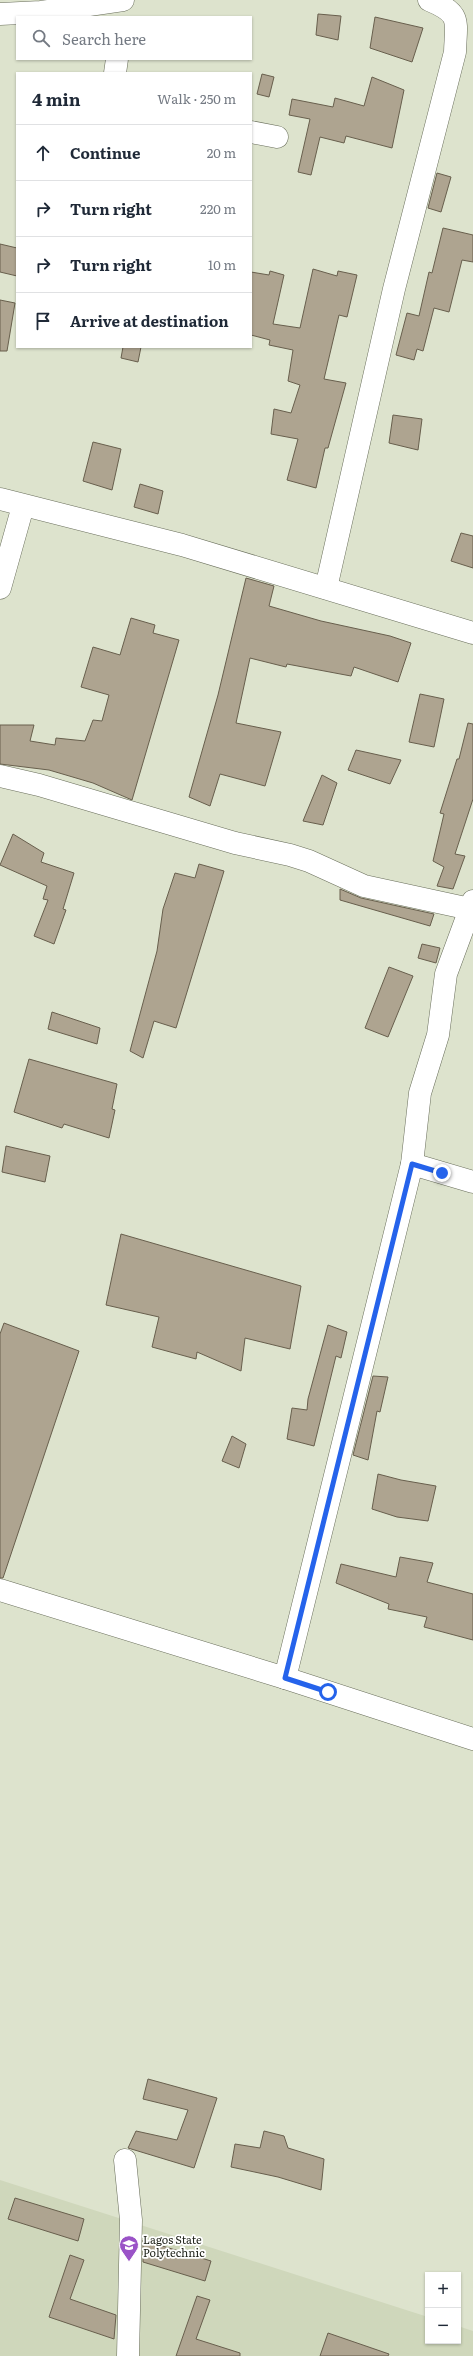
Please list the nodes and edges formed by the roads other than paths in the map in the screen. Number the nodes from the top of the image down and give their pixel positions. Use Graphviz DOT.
graph roads {
  1 [pos="124,0"];
  2 [pos="429,0"];
  3 [pos="0,14"];
  4 [pos="123,16"];
  5 [pos="117,60"];
  6 [pos="115,72"];
  7 [pos="252,132"];
  8 [pos="277,137"];
  9 [pos="0,499"];
  10 [pos="23,506"];
  11 [pos="0,588"];
  12 [pos="326,588"];
  13 [pos="473,633"];
  14 [pos="0,776"];
  15 [pos="472,905"];
  16 [pos="412,1164"];
  17 [pos="473,1182"];
  18 [pos="0,1590"];
  19 [pos="285,1678"];
  20 [pos="473,1739"];
  21 [pos="125,2160"];
  22 [pos="128,2356"];
  1 -- 3 [label="street"];
  1 -- 4 [label="street"];
  2 -- 12 [label="street"];
  5 -- 6 [label="street"];
  7 -- 8 [label="street"];
  9 -- 10 [label="street"];
  10 -- 11 [label="street"];
  10 -- 12 [label="street"];
  12 -- 13 [label="street"];
  14 -- 15 [label="street"];
  15 -- 16 [label="street"];
  16 -- 17 [label="street"];
  16 -- 19 [label="street"];
  18 -- 19 [label="street"];
  19 -- 20 [label="street"];
  21 -- 22 [label="street"];
}
